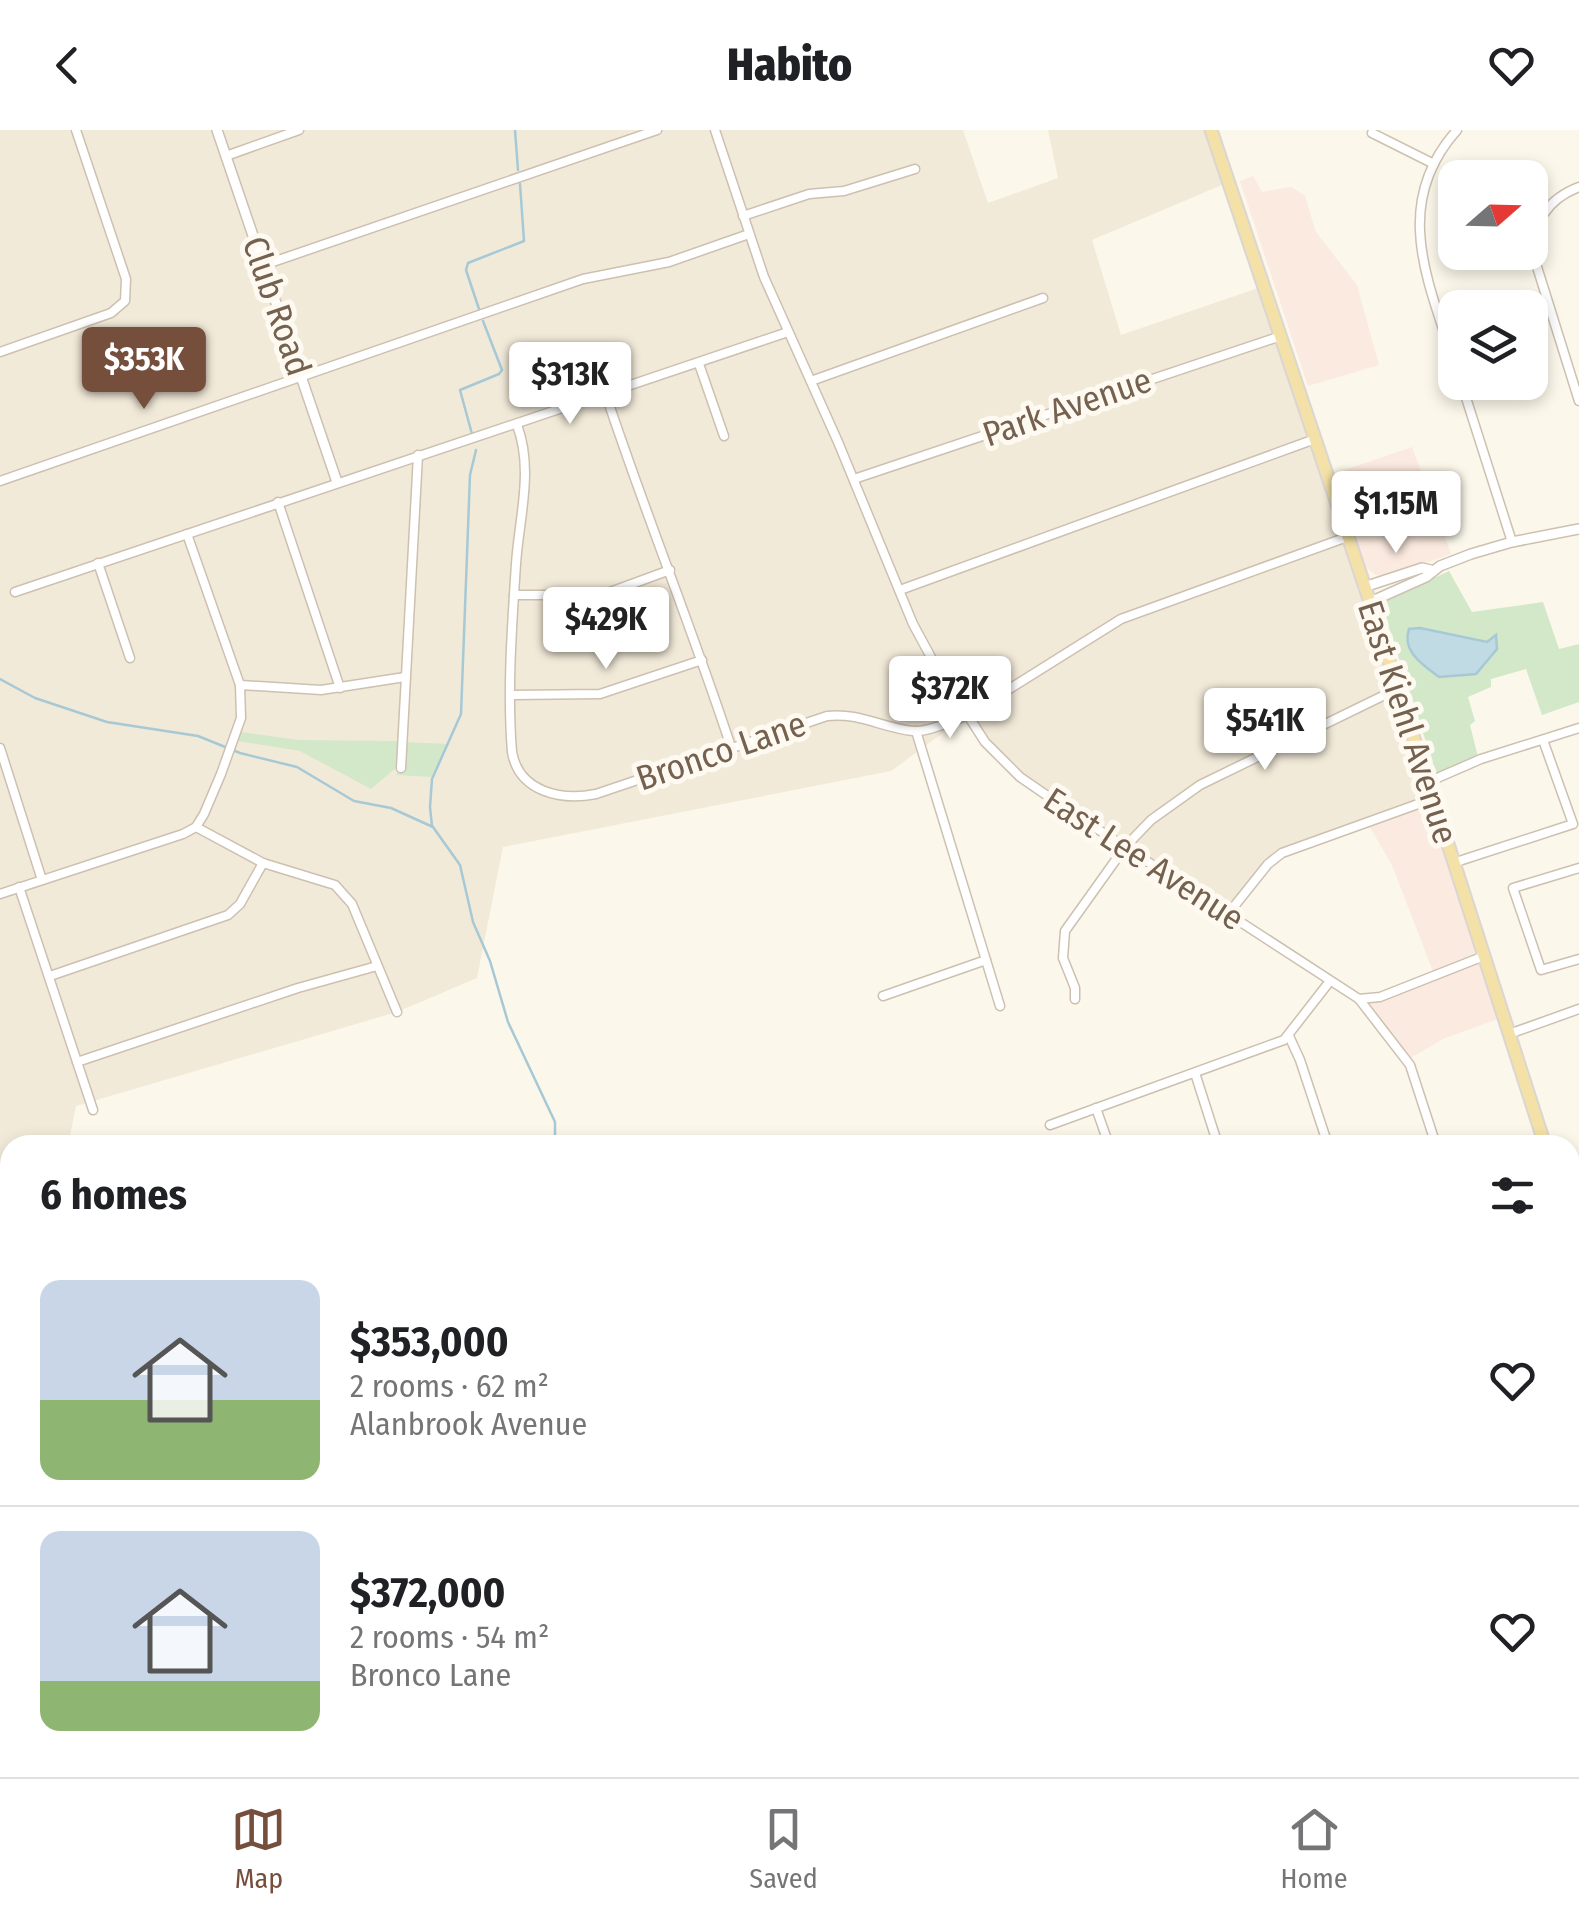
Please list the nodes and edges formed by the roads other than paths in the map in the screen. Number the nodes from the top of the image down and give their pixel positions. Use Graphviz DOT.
graph roads {
  1 [pos="76,130"];
  2 [pos="217,130"];
  3 [pos="300,130"];
  4 [pos="657,130"];
  5 [pos="714,130"];
  6 [pos="1211,130"];
  7 [pos="1457,130"];
  8 [pos="1372,134"];
  9 [pos="226,156"];
  10 [pos="1434,164"];
  11 [pos="915,169"];
  12 [pos="1579,187"];
  13 [pos="743,216"];
  14 [pos="749,234"];
  15 [pos="264,264"];
  16 [pos="1043,298"];
  17 [pos="1438,310"];
  18 [pos="788,332"];
  19 [pos="1281,336"];
  20 [pos="0,352"];
  21 [pos="699,364"];
  22 [pos="301,376"];
  23 [pos="810,381"];
  24 [pos="606,395"];
  25 [pos="1467,400"];
  26 [pos="1579,401"];
  27 [pos="518,425"];
  28 [pos="724,436"];
  29 [pos="1315,439"];
  30 [pos="418,455"];
  31 [pos="854,479"];
  32 [pos="0,481"];
  33 [pos="337,482"];
  34 [pos="278,502"];
  35 [pos="1579,530"];
  36 [pos="187,534"];
  37 [pos="1347,537"];
  38 [pos="1512,542"];
  39 [pos="98,563"];
  40 [pos="670,570"];
  41 [pos="1431,570"];
  42 [pos="1364,587"];
  43 [pos="900,590"];
  44 [pos="15,592"];
  45 [pos="514,594"];
  46 [pos="1370,602"];
  47 [pos="130,658"];
  48 [pos="702,660"];
  49 [pos="405,677"];
  50 [pos="240,685"];
  51 [pos="340,688"];
  52 [pos="1396,689"];
  53 [pos="512,694"];
  54 [pos="966,716"];
  55 [pos="1579,728"];
  56 [pos="916,732"];
  57 [pos="1543,740"];
  58 [pos="731,747"];
  59 [pos="0,748"];
  60 [pos="401,768"];
  61 [pos="1427,783"];
  62 [pos="1432,799"];
  63 [pos="196,826"];
  64 [pos="1125,847"];
  65 [pos="262,863"];
  66 [pos="1454,863"];
  67 [pos="1579,868"];
  68 [pos="42,880"];
  69 [pos="19,887"];
  70 [pos="0,894"];
  71 [pos="1228,914"];
  72 [pos="1484,956"];
  73 [pos="1579,959"];
  74 [pos="986,960"];
  75 [pos="377,966"];
  76 [pos="50,976"];
  77 [pos="1330,981"];
  78 [pos="883,996"];
  79 [pos="1075,999"];
  80 [pos="1360,999"];
  81 [pos="1000,1006"];
  82 [pos="1579,1009"];
  83 [pos="397,1012"];
  84 [pos="1509,1034"];
  85 [pos="1289,1036"];
  86 [pos="77,1062"];
  87 [pos="1195,1073"];
  88 [pos="1096,1108"];
  89 [pos="93,1110"];
  90 [pos="1050,1125"];
  91 [pos="1105,1135"];
  92 [pos="1215,1135"];
  93 [pos="1324,1135"];
  94 [pos="1433,1135"];
  95 [pos="1543,1135"];
  1 -- 20 [label="street"];
  2 -- 9 [label="street, Club Road"];
  3 -- 9 [label="street"];
  4 -- 15 [label="street"];
  5 -- 13 [label="street, East Lee Avenue"];
  6 -- 19 [label="main road, East Kiehl Avenue"];
  7 -- 10 [label="street"];
  8 -- 10 [label="street"];
  9 -- 15 [label="street, Club Road"];
  10 -- 17 [label="street"];
  11 -- 13 [label="street"];
  12 -- 26 [label="street"];
  13 -- 14 [label="street, East Lee Avenue"];
  14 -- 18 [label="street, East Lee Avenue"];
  14 -- 22 [label="street"];
  15 -- 22 [label="street, Club Road"];
  16 -- 23 [label="street"];
  18 -- 21 [label="street"];
  18 -- 23 [label="street, East Lee Avenue"];
  19 -- 29 [label="main road, East Kiehl Avenue"];
  19 -- 31 [label="street, Park Avenue"];
  21 -- 24 [label="street"];
  21 -- 28 [label="street"];
  22 -- 32 [label="street"];
  22 -- 33 [label="street, Club Road"];
  23 -- 31 [label="street, East Lee Avenue"];
  24 -- 27 [label="street"];
  24 -- 40 [label="street"];
  25 -- 38 [label="street"];
  27 -- 30 [label="street"];
  27 -- 45 [label="street"];
  29 -- 37 [label="main road, East Kiehl Avenue"];
  29 -- 43 [label="street"];
  30 -- 33 [label="street"];
  30 -- 49 [label="street"];
  31 -- 43 [label="street, East Lee Avenue"];
  33 -- 34 [label="street"];
  34 -- 36 [label="street"];
  34 -- 51 [label="street"];
  35 -- 38 [label="street"];
  36 -- 39 [label="street"];
  36 -- 50 [label="street"];
  37 -- 42 [label="main road, East Kiehl Avenue"];
  37 -- 54 [label="street"];
  38 -- 41 [label="street"];
  39 -- 44 [label="street"];
  39 -- 47 [label="street"];
  40 -- 45 [label="street"];
  40 -- 48 [label="street"];
  41 -- 42 [label="street"];
  41 -- 46 [label="street"];
  42 -- 46 [label="main road, East Kiehl Avenue"];
  43 -- 54 [label="street, East Lee Avenue"];
  45 -- 53 [label="street"];
  46 -- 52 [label="main road, East Kiehl Avenue"];
  48 -- 53 [label="street"];
  48 -- 58 [label="street"];
  49 -- 51 [label="street"];
  49 -- 60 [label="street"];
  50 -- 51 [label="street"];
  50 -- 63 [label="street"];
  52 -- 61 [label="main road, East Kiehl Avenue"];
  52 -- 64 [label="street"];
  53 -- 58 [label="street, Bronco Lane"];
  54 -- 56 [label="street"];
  54 -- 64 [label="street, East Lee Avenue"];
  55 -- 57 [label="street"];
  56 -- 58 [label="street, Bronco Lane"];
  56 -- 74 [label="street"];
  57 -- 61 [label="street"];
  57 -- 66 [label="street"];
  59 -- 68 [label="street"];
  61 -- 62 [label="main road, East Kiehl Avenue"];
  62 -- 66 [label="main road, East Kiehl Avenue"];
  62 -- 71 [label="street"];
  63 -- 65 [label="street"];
  63 -- 68 [label="street"];
  64 -- 71 [label="street, East Lee Avenue"];
  64 -- 79 [label="street"];
  65 -- 75 [label="street"];
  65 -- 76 [label="street"];
  66 -- 72 [label="main road, East Kiehl Avenue"];
  67 -- 73 [label="street"];
  68 -- 69 [label="street"];
  69 -- 70 [label="street"];
  69 -- 76 [label="street"];
  71 -- 77 [label="street, East Lee Avenue"];
  72 -- 80 [label="street"];
  72 -- 84 [label="main road, East Kiehl Avenue"];
  74 -- 78 [label="street"];
  74 -- 81 [label="street"];
  75 -- 83 [label="street"];
  75 -- 86 [label="street"];
  76 -- 86 [label="street"];
  77 -- 80 [label="street, East Lee Avenue"];
  77 -- 85 [label="street"];
  80 -- 94 [label="street"];
  82 -- 84 [label="street"];
  84 -- 95 [label="main road, East Kiehl Avenue"];
  85 -- 87 [label="street"];
  85 -- 93 [label="street"];
  86 -- 89 [label="street"];
  87 -- 88 [label="street"];
  87 -- 92 [label="street"];
  88 -- 90 [label="street"];
  88 -- 91 [label="street"];
}
